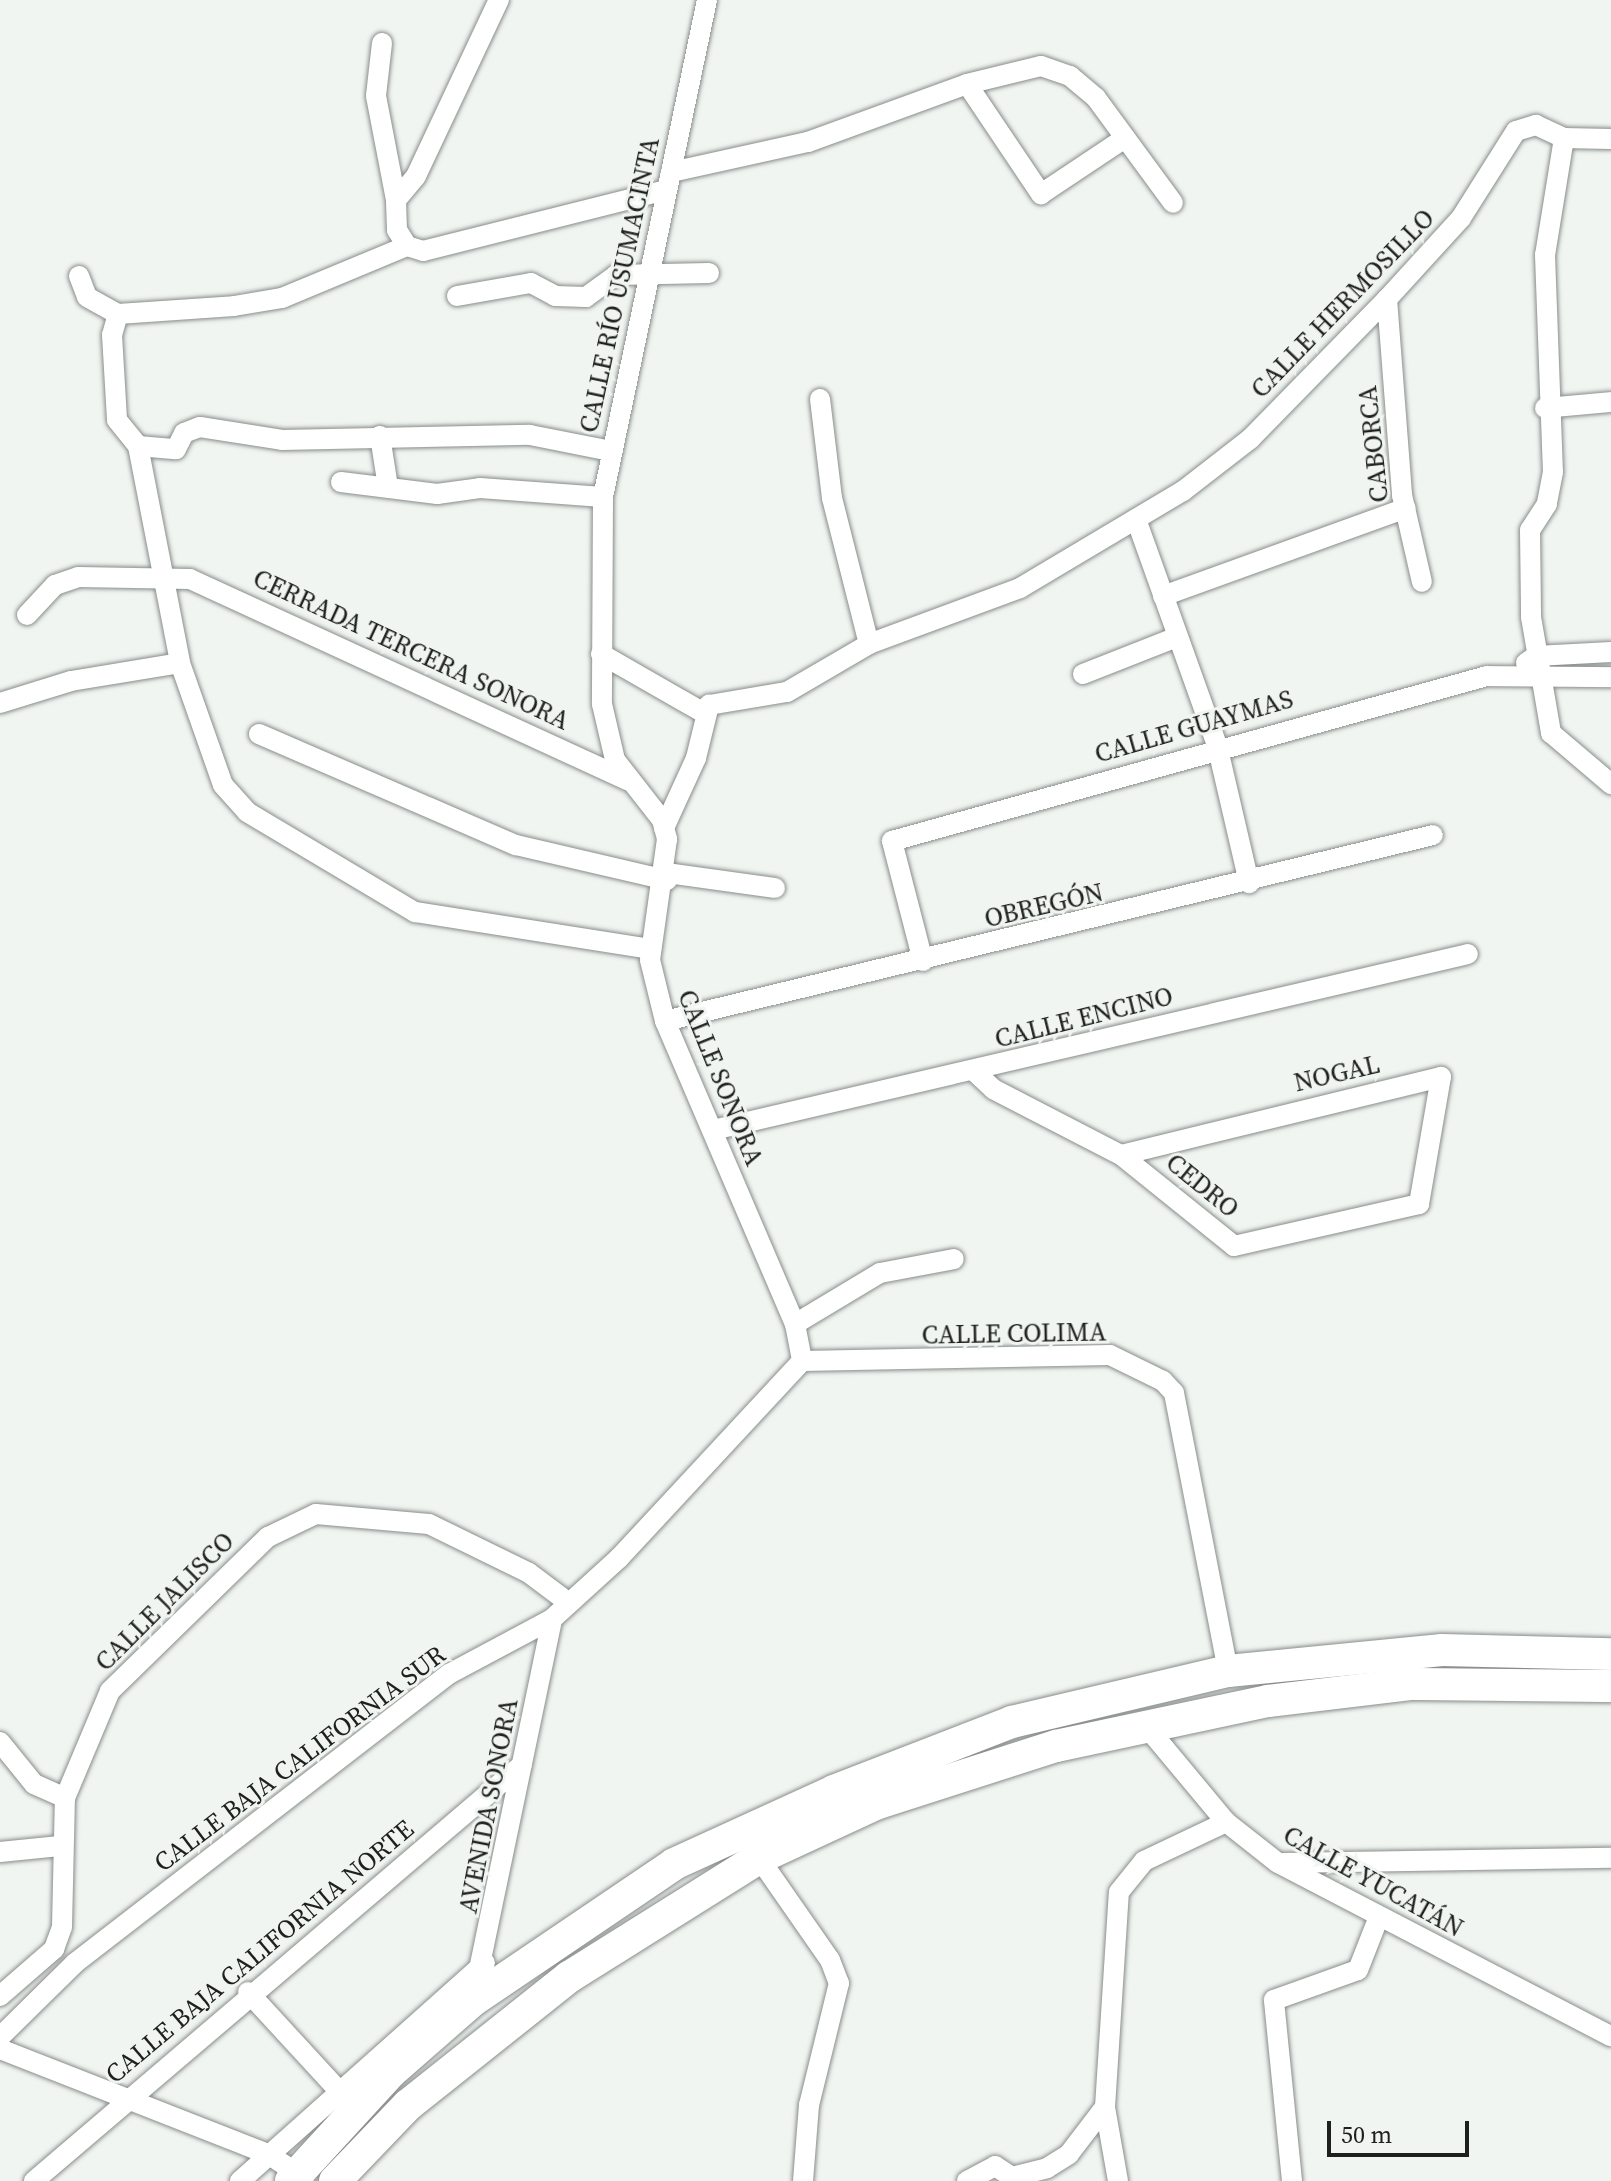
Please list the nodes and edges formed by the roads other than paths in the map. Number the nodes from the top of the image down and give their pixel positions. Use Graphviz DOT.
graph roads {
  1 [pos="499,0"];
  2 [pos="707,0"];
  3 [pos="382,43"];
  4 [pos="967,84"];
  5 [pos="1125,138"];
  6 [pos="1564,138"];
  7 [pos="1611,139"];
  8 [pos="668,181"];
  9 [pos="396,200"];
  10 [pos="1173,203"];
  11 [pos="407,246"];
  12 [pos="709,273"];
  13 [pos="79,276"];
  14 [pos="650,276"];
  15 [pos="457,296"];
  16 [pos="1387,299"];
  17 [pos="118,314"];
  18 [pos="820,399"];
  19 [pos="1611,402"];
  20 [pos="1545,408"];
  21 [pos="380,436"];
  22 [pos="138,446"];
  23 [pos="611,451"];
  24 [pos="341,482"];
  25 [pos="388,487"];
  26 [pos="603,497"];
  27 [pos="1406,508"];
  28 [pos="1136,519"];
  29 [pos="168,575"];
  30 [pos="1422,582"];
  31 [pos="1163,596"];
  32 [pos="27,615"];
  33 [pos="1177,637"];
  34 [pos="869,644"];
  35 [pos="1611,652"];
  36 [pos="601,654"];
  37 [pos="1536,656"];
  38 [pos="180,663"];
  39 [pos="1513,673"];
  40 [pos="1083,674"];
  41 [pos="1611,677"];
  42 [pos="1539,681"];
  43 [pos="0,703"];
  44 [pos="707,709"];
  45 [pos="259,734"];
  46 [pos="1217,745"];
  47 [pos="628,780"];
  48 [pos="1611,784"];
  49 [pos="664,828"];
  50 [pos="1433,835"];
  51 [pos="667,877"];
  52 [pos="1249,883"];
  53 [pos="775,888"];
  54 [pos="651,949"];
  55 [pos="1468,954"];
  56 [pos="923,961"];
  57 [pos="665,1021"];
  58 [pos="974,1071"];
  59 [pos="713,1130"];
  60 [pos="1121,1155"];
  61 [pos="1419,1204"];
  62 [pos="954,1259"];
  63 [pos="795,1324"];
  64 [pos="802,1361"];
  65 [pos="569,1603"];
  66 [pos="552,1619"];
  67 [pos="1611,1654"];
  68 [pos="1228,1671"];
  69 [pos="1611,1686"];
  70 [pos="1146,1726"];
  71 [pos="0,1742"];
  72 [pos="522,1765"];
  73 [pos="65,1798"];
  74 [pos="1226,1822"];
  75 [pos="60,1846"];
  76 [pos="0,1852"];
  77 [pos="759,1858"];
  78 [pos="1611,1858"];
  79 [pos="1278,1863"];
  80 [pos="1378,1919"];
  81 [pos="486,1962"];
  82 [pos="248,1992"];
  83 [pos="0,1996"];
  84 [pos="472,2001"];
  85 [pos="1611,2036"];
  86 [pos="0,2037"];
  87 [pos="0,2049"];
  88 [pos="338,2090"];
  89 [pos="125,2100"];
  90 [pos="1105,2107"];
  91 [pos="268,2154"];
  92 [pos="299,2178"];
  93 [pos="1011,2179"];
  94 [pos="34,2181"];
  95 [pos="240,2181"];
  96 [pos="335,2181"];
  97 [pos="803,2181"];
  98 [pos="967,2181"];
  99 [pos="1118,2181"];
  100 [pos="1292,2181"];
  1 -- 9 [label="street"];
  2 -- 8 [label="street, CALLE RÍO USUMACINTA"];
  3 -- 9 [label="street"];
  4 -- 5 [label="street"];
  4 -- 5 [label="street"];
  4 -- 8 [label="street"];
  5 -- 10 [label="street"];
  6 -- 7 [label="street, CALLE HERMOSILLO"];
  6 -- 16 [label="street, CALLE HERMOSILLO"];
  6 -- 20 [label="street"];
  8 -- 11 [label="street"];
  8 -- 14 [label="street, CALLE RÍO USUMACINTA"];
  9 -- 11 [label="street"];
  11 -- 17 [label="street"];
  12 -- 14 [label="street"];
  13 -- 17 [label="street"];
  14 -- 15 [label="street"];
  14 -- 23 [label="street, CALLE RÍO USUMACINTA"];
  16 -- 27 [label="street, CABORCA"];
  16 -- 28 [label="street, CALLE HERMOSILLO"];
  17 -- 22 [label="street"];
  18 -- 34 [label="street"];
  19 -- 20 [label="street"];
  20 -- 37 [label="street"];
  21 -- 22 [label="street"];
  21 -- 23 [label="street"];
  21 -- 25 [label="street"];
  22 -- 29 [label="street"];
  23 -- 26 [label="street, CALLE RÍO USUMACINTA"];
  24 -- 25 [label="street"];
  25 -- 26 [label="street"];
  26 -- 36 [label="street, CALLE RÍO USUMACINTA"];
  27 -- 30 [label="street, CABORCA"];
  27 -- 31 [label="street"];
  28 -- 31 [label="street"];
  28 -- 34 [label="street, CALLE HERMOSILLO"];
  29 -- 32 [label="street"];
  29 -- 38 [label="street"];
  29 -- 47 [label="street, CERRADA TERCERA SONORA"];
  31 -- 33 [label="street"];
  33 -- 40 [label="street"];
  33 -- 46 [label="street"];
  34 -- 44 [label="street, CALLE HERMOSILLO"];
  35 -- 37 [label="street"];
  36 -- 44 [label="street"];
  36 -- 47 [label="street"];
  37 -- 39 [label="street, CALLE GUAYMAS"];
  37 -- 42 [label="street"];
  38 -- 43 [label="street"];
  38 -- 54 [label="street"];
  39 -- 42 [label="street"];
  39 -- 46 [label="street, CALLE GUAYMAS"];
  41 -- 42 [label="street"];
  42 -- 48 [label="street"];
  44 -- 49 [label="street"];
  45 -- 51 [label="street"];
  46 -- 52 [label="street"];
  46 -- 56 [label="street, CALLE GUAYMAS"];
  47 -- 49 [label="street"];
  49 -- 51 [label="street, CALLE SONORA"];
  50 -- 52 [label="street, OBREGÓN"];
  51 -- 53 [label="street"];
  51 -- 54 [label="street, CALLE SONORA"];
  52 -- 56 [label="street, OBREGÓN"];
  54 -- 57 [label="street, CALLE SONORA"];
  55 -- 58 [label="street, CALLE ENCINO"];
  56 -- 57 [label="street, OBREGÓN"];
  57 -- 59 [label="street, CALLE SONORA"];
  58 -- 59 [label="street, CALLE ENCINO"];
  58 -- 60 [label="street, CEDRO"];
  59 -- 63 [label="street, CALLE SONORA"];
  60 -- 61 [label="street, CEDRO"];
  60 -- 61 [label="street, NOGAL"];
  62 -- 63 [label="street"];
  63 -- 64 [label="street, CALLE SONORA"];
  64 -- 65 [label="street, CALLE BAJA CALIFORNIA SUR"];
  64 -- 68 [label="street, CALLE COLIMA"];
  65 -- 66 [label="street, CALLE BAJA CALIFORNIA SUR"];
  65 -- 73 [label="street, CALLE JALISCO"];
  66 -- 72 [label="street, AVENIDA SONORA"];
  66 -- 86 [label="street, CALLE BAJA CALIFORNIA SUR"];
  67 -- 68 [label="main road"];
  68 -- 84 [label="main road"];
  69 -- 70 [label="main road"];
  70 -- 74 [label="street, CALLE YUCATÁN"];
  70 -- 77 [label="main road"];
  71 -- 73 [label="street"];
  72 -- 81 [label="street, AVENIDA SONORA"];
  72 -- 82 [label="street, CALLE BAJA CALIFORNIA NORTE"];
  73 -- 75 [label="street, CALLE JALISCO"];
  74 -- 79 [label="street, CALLE YUCATÁN"];
  74 -- 90 [label="street"];
  75 -- 76 [label="street"];
  75 -- 83 [label="street, CALLE JALISCO"];
  77 -- 96 [label="main road"];
  77 -- 97 [label="street"];
  78 -- 79 [label="street"];
  79 -- 80 [label="street, CALLE YUCATÁN"];
  80 -- 85 [label="street, CALLE YUCATÁN"];
  80 -- 100 [label="street"];
  81 -- 84 [label="street, AVENIDA SONORA"];
  81 -- 88 [label="street"];
  82 -- 88 [label="street"];
  82 -- 89 [label="street, CALLE BAJA CALIFORNIA NORTE"];
  84 -- 92 [label="main road"];
  87 -- 89 [label="street"];
  88 -- 91 [label="street"];
  89 -- 91 [label="street"];
  89 -- 94 [label="street, CALLE BAJA CALIFORNIA NORTE"];
  90 -- 93 [label="street"];
  90 -- 99 [label="street"];
  91 -- 92 [label="street"];
  91 -- 95 [label="street"];
  93 -- 98 [label="street"];
}
